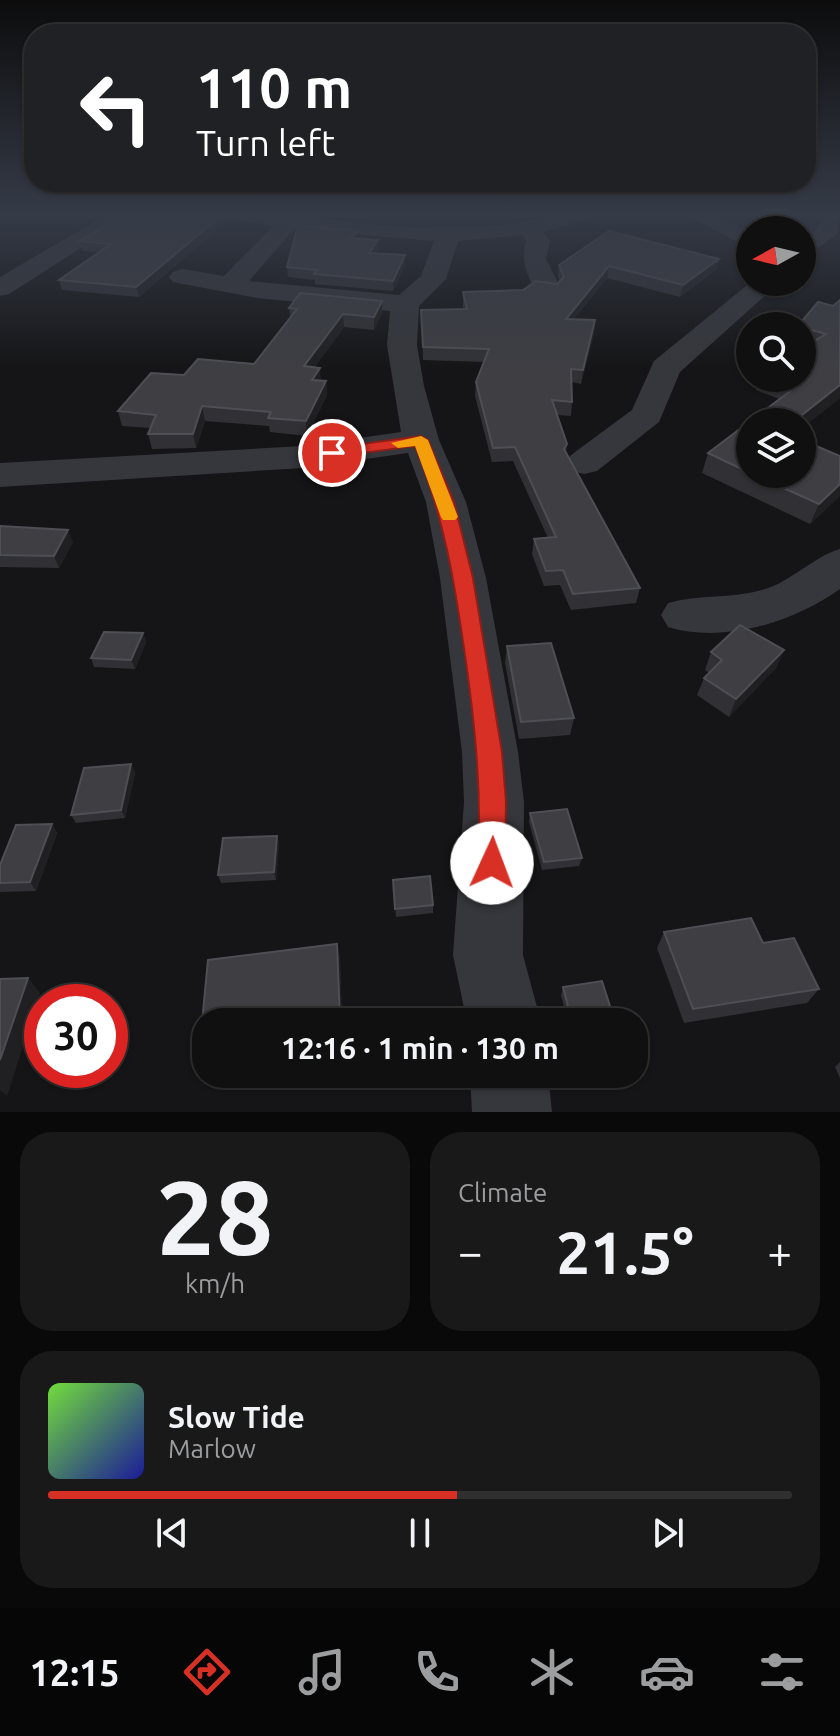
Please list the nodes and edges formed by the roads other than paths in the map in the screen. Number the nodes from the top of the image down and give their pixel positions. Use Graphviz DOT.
graph roads {
  1 [pos="38,266"];
  2 [pos="249,266"];
  3 [pos="437,266"];
  4 [pos="537,266"];
  5 [pos="182,277"];
  6 [pos="230,285"];
  7 [pos="547,287"];
  8 [pos="0,288"];
  9 [pos="750,296"];
  10 [pos="405,304"];
  11 [pos="421,440"];
  12 [pos="584,463"];
  13 [pos="0,475"];
  14 [pos="840,564"];
  15 [pos="685,615"];
  16 [pos="501,1008"];
  17 [pos="510,1088"];
  18 [pos="512,1112"];
  1 -- 8 [label="street"];
  2 -- 6 [label="street"];
  3 -- 10 [label="street"];
  4 -- 7 [label="street"];
  5 -- 6 [label="street"];
  6 -- 10 [label="street"];
  9 -- 12 [label="street"];
  10 -- 11 [label="street"];
  11 -- 13 [label="street"];
  11 -- 16 [label="street"];
  14 -- 15 [label="street"];
  17 -- 18 [label="street"];
}
